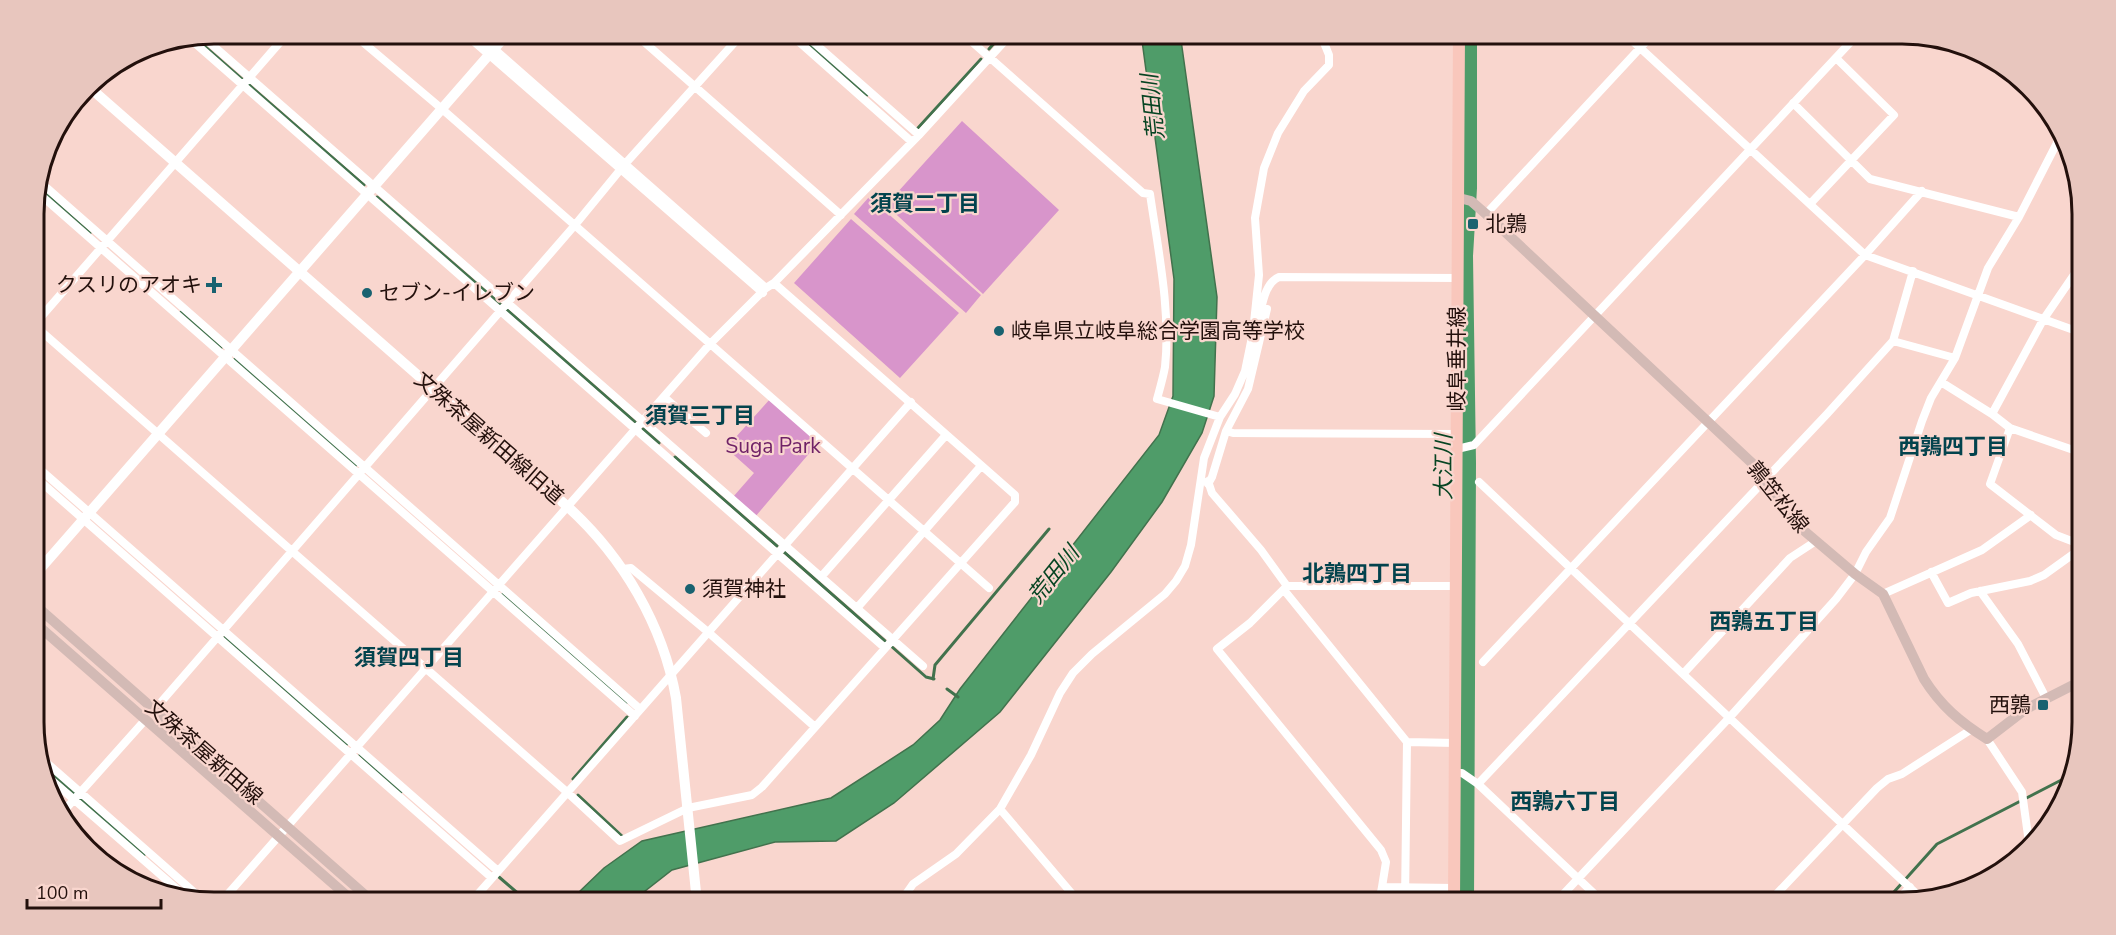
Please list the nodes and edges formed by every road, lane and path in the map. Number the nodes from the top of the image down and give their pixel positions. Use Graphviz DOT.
graph roads {
  1 [pos="1324,43"];
  2 [pos="1459,43"];
  3 [pos="1635,43"];
  4 [pos="1645,43"];
  5 [pos="1850,43"];
  6 [pos="209,44"];
  7 [pos="279,44"];
  8 [pos="365,44"];
  9 [pos="479,44"];
  10 [pos="485,44"];
  11 [pos="498,44"];
  12 [pos="646,44"];
  13 [pos="734,44"];
  14 [pos="802,44"];
  15 [pos="813,44"];
  16 [pos="974,44"];
  17 [pos="1003,44"];
  18 [pos="198,45"];
  19 [pos="1640,48"];
  20 [pos="491,52"];
  21 [pos="991,58"];
  22 [pos="1836,58"];
  23 [pos="246,82"];
  24 [pos="696,87"];
  25 [pos="95,92"];
  26 [pos="1793,103"];
  27 [pos="442,109"];
  28 [pos="916,139"];
  29 [pos="2057,142"];
  30 [pos="1750,149"];
  31 [pos="1851,160"];
  32 [pos="175,163"];
  33 [pos="624,167"];
  34 [pos="46,187"];
  35 [pos="370,190"];
  36 [pos="1922,191"];
  37 [pos="44,198"];
  38 [pos="1465,199"];
  39 [pos="1810,204"];
  40 [pos="1486,214"];
  41 [pos="841,215"];
  42 [pos="2019,217"];
  43 [pos="575,225"];
  44 [pos="108,240"];
  45 [pos="101,248"];
  46 [pos="1865,255"];
  47 [pos="299,271"];
  48 [pos="1913,271"];
  49 [pos="1458,278"];
  50 [pos="2072,278"];
  51 [pos="1271,282"];
  52 [pos="768,288"];
  53 [pos="1978,295"];
  54 [pos="507,303"];
  55 [pos="500,310"];
  56 [pos="44,314"];
  57 [pos="1595,316"];
  58 [pos="2043,320"];
  59 [pos="2072,330"];
  60 [pos="1252,332"];
  61 [pos="44,334"];
  62 [pos="1893,341"];
  63 [pos="710,344"];
  64 [pos="228,353"];
  65 [pos="1955,358"];
  66 [pos="1941,382"];
  67 [pos="433,389"];
  68 [pos="663,397"];
  69 [pos="911,402"];
  70 [pos="1992,414"];
  71 [pos="1215,416"];
  72 [pos="642,421"];
  73 [pos="1708,422"];
  74 [pos="2010,428"];
  75 [pos="635,429"];
  76 [pos="1226,431"];
  77 [pos="706,433"];
  78 [pos="157,434"];
  79 [pos="1456,434"];
  80 [pos="946,435"];
  81 [pos="1210,442"];
  82 [pos="1460,449"];
  83 [pos="2072,450"];
  84 [pos="981,466"];
  85 [pos="852,469"];
  86 [pos="361,470"];
  87 [pos="43,473"];
  88 [pos="1765,479"];
  89 [pos="1479,482"];
  90 [pos="43,483"];
  91 [pos="1208,484"];
  92 [pos="889,501"];
  93 [pos="568,507"];
  94 [pos="2031,515"];
  95 [pos="86,516"];
  96 [pos="924,531"];
  97 [pos="1816,541"];
  98 [pos="2072,542"];
  99 [pos="785,546"];
  100 [pos="292,550"];
  101 [pos="778,553"];
  102 [pos="2072,554"];
  103 [pos="961,563"];
  104 [pos="43,565"];
  105 [pos="1570,568"];
  106 [pos="623,569"];
  107 [pos="1931,572"];
  108 [pos="1855,574"];
  109 [pos="821,577"];
  110 [pos="1455,586"];
  111 [pos="989,588"];
  112 [pos="1285,588"];
  113 [pos="497,589"];
  114 [pos="1980,591"];
  115 [pos="1883,594"];
  116 [pos="857,608"];
  117 [pos="43,612"];
  118 [pos="1629,624"];
  119 [pos="43,630"];
  120 [pos="708,632"];
  121 [pos="220,633"];
  122 [pos="893,639"];
  123 [pos="885,648"];
  124 [pos="1483,662"];
  125 [pos="923,666"];
  126 [pos="426,669"];
  127 [pos="672,674"];
  128 [pos="1683,674"];
  129 [pos="2072,685"];
  130 [pos="2046,698"];
  131 [pos="155,709"];
  132 [pos="638,713"];
  133 [pos="1729,718"];
  134 [pos="146,719"];
  135 [pos="815,727"];
  136 [pos="1972,729"];
  137 [pos="1987,739"];
  138 [pos="1407,742"];
  139 [pos="1456,743"];
  140 [pos="358,747"];
  141 [pos="351,755"];
  142 [pos="49,765"];
  143 [pos="1462,774"];
  144 [pos="55,783"];
  145 [pos="1479,784"];
  146 [pos="80,792"];
  147 [pos="568,793"];
  148 [pos="73,800"];
  149 [pos="66,808"];
  150 [pos="1000,809"];
  151 [pos="688,811"];
  152 [pos="1842,823"];
  153 [pos="288,826"];
  154 [pos="2028,836"];
  155 [pos="279,837"];
  156 [pos="495,874"];
  157 [pos="1578,878"];
  158 [pos="165,885"];
  159 [pos="1382,886"];
  160 [pos="1405,887"];
  161 [pos="1910,887"];
  162 [pos="1454,888"];
  163 [pos="191,890"];
  164 [pos="1070,891"];
  165 [pos="1381,891"];
  166 [pos="1405,891"];
  167 [pos="1454,891"];
  168 [pos="1566,891"];
  169 [pos="1592,891"];
  170 [pos="1779,891"];
  171 [pos="1906,891"];
  172 [pos="1914,891"];
  173 [pos="230,892"];
  174 [pos="342,892"];
  175 [pos="362,892"];
  176 [pos="480,892"];
  177 [pos="696,892"];
  178 [pos="908,892"];
  1 -- 60 [label="street"];
  2 -- 38 [label="main road, 岐阜垂井線"];
  3 -- 19 [label="street"];
  4 -- 19 [label="street"];
  5 -- 22 [label="street"];
  6 -- 23 [label="street"];
  7 -- 23 [label="street"];
  8 -- 27 [label="street"];
  9 -- 20 [label="street"];
  10 -- 20 [label="street"];
  11 -- 20 [label="street"];
  12 -- 24 [label="street"];
  13 -- 24 [label="street"];
  14 -- 28 [label="street"];
  15 -- 28 [label="street"];
  16 -- 21 [label="street"];
  17 -- 21 [label="street"];
  18 -- 23 [label="street"];
  19 -- 30 [label="street"];
  19 -- 40 [label="street"];
  20 -- 27 [label="street"];
  20 -- 33 [label="street"];
  21 -- 28 [label="street"];
  21 -- 71 [label="street"];
  22 -- 26 [label="street"];
  22 -- 31 [label="street"];
  23 -- 32 [label="street"];
  23 -- 35 [label="street"];
  24 -- 33 [label="street"];
  24 -- 41 [label="street"];
  25 -- 32 [label="street, 文殊茶屋新田線旧道"];
  26 -- 30 [label="street"];
  26 -- 31 [label="street"];
  27 -- 35 [label="street"];
  27 -- 43 [label="street"];
  28 -- 41 [label="street"];
  29 -- 42 [label="street"];
  30 -- 39 [label="street"];
  30 -- 57 [label="street"];
  31 -- 36 [label="street"];
  31 -- 39 [label="street"];
  32 -- 44 [label="street"];
  32 -- 47 [label="street, 文殊茶屋新田線旧道"];
  33 -- 43 [label="street"];
  33 -- 52 [label="street"];
  34 -- 44 [label="street"];
  35 -- 47 [label="street"];
  35 -- 54 [label="street"];
  35 -- 55 [label="street"];
  36 -- 42 [label="street"];
  36 -- 46 [label="street"];
  37 -- 45 [label="street"];
  38 -- 40 [label="main road, 鶉笠松線"];
  38 -- 49 [label="main road, 岐阜垂井線"];
  39 -- 46 [label="street"];
  40 -- 57 [label="main road, 鶉笠松線"];
  41 -- 52 [label="street"];
  42 -- 53 [label="street"];
  43 -- 54 [label="street"];
  43 -- 63 [label="street"];
  44 -- 45 [label="street"];
  44 -- 64 [label="street"];
  45 -- 56 [label="street"];
  45 -- 64 [label="street"];
  46 -- 48 [label="street"];
  46 -- 73 [label="street"];
  47 -- 64 [label="street"];
  47 -- 67 [label="street, 文殊茶屋新田線旧道"];
  48 -- 53 [label="street"];
  48 -- 62 [label="street"];
  49 -- 51 [label="street"];
  49 -- 79 [label="main road, 岐阜垂井線"];
  50 -- 58 [label="street"];
  51 -- 60 [label="street"];
  51 -- 76 [label="street"];
  52 -- 63 [label="street"];
  52 -- 69 [label="street"];
  53 -- 58 [label="street"];
  53 -- 65 [label="street"];
  54 -- 55 [label="street"];
  54 -- 72 [label="street"];
  55 -- 67 [label="street"];
  55 -- 75 [label="street"];
  57 -- 73 [label="main road, 鶉笠松線"];
  57 -- 82 [label="street"];
  58 -- 59 [label="street"];
  58 -- 70 [label="street"];
  60 -- 71 [label="street"];
  61 -- 78 [label="street"];
  62 -- 65 [label="street"];
  62 -- 88 [label="street"];
  63 -- 68 [label="street"];
  63 -- 85 [label="street"];
  64 -- 78 [label="street"];
  64 -- 86 [label="street"];
  65 -- 66 [label="street"];
  66 -- 70 [label="street"];
  66 -- 108 [label="street"];
  67 -- 86 [label="street"];
  67 -- 93 [label="street, 文殊茶屋新田線旧道"];
  68 -- 72 [label="street"];
  68 -- 77 [label="street"];
  69 -- 80 [label="street"];
  69 -- 85 [label="street"];
  70 -- 74 [label="street"];
  71 -- 81 [label="street"];
  72 -- 75 [label="street"];
  72 -- 99 [label="street"];
  73 -- 88 [label="main road, 鶉笠松線"];
  73 -- 105 [label="street"];
  74 -- 83 [label="street"];
  74 -- 94 [label="street"];
  75 -- 93 [label="street"];
  75 -- 101 [label="street"];
  76 -- 79 [label="street"];
  76 -- 91 [label="street"];
  78 -- 95 [label="street"];
  78 -- 100 [label="street"];
  79 -- 82 [label="main road, 岐阜垂井線"];
  80 -- 84 [label="street"];
  80 -- 92 [label="street"];
  81 -- 91 [label="street"];
  81 -- 150 [label="street"];
  82 -- 110 [label="main road, 岐阜垂井線"];
  84 -- 96 [label="street"];
  84 -- 103 [label="street"];
  85 -- 92 [label="street"];
  85 -- 99 [label="street"];
  86 -- 100 [label="street"];
  86 -- 113 [label="street"];
  87 -- 95 [label="street"];
  88 -- 97 [label="main road, 鶉笠松線"];
  88 -- 118 [label="street"];
  89 -- 105 [label="street"];
  90 -- 95 [label="street"];
  91 -- 112 [label="street"];
  92 -- 96 [label="street"];
  92 -- 109 [label="street"];
  93 -- 106 [label="street, 文殊茶屋新田線旧道"];
  93 -- 113 [label="street"];
  94 -- 98 [label="street"];
  94 -- 107 [label="street"];
  95 -- 104 [label="street"];
  95 -- 121 [label="street"];
  96 -- 103 [label="street"];
  96 -- 116 [label="street"];
  97 -- 108 [label="main road, 鶉笠松線"];
  97 -- 128 [label="street"];
  99 -- 101 [label="street"];
  99 -- 109 [label="street"];
  100 -- 121 [label="street"];
  100 -- 126 [label="street"];
  101 -- 120 [label="street"];
  101 -- 123 [label="street"];
  102 -- 114 [label="street"];
  103 -- 111 [label="street"];
  103 -- 122 [label="street"];
  105 -- 118 [label="street"];
  105 -- 124 [label="street"];
  106 -- 120 [label="street"];
  106 -- 127 [label="street, 文殊茶屋新田線旧道"];
  107 -- 114 [label="street"];
  107 -- 115 [label="street"];
  108 -- 115 [label="main road, 鶉笠松線"];
  108 -- 133 [label="street"];
  109 -- 116 [label="street"];
  110 -- 112 [label="street"];
  110 -- 139 [label="main road, 岐阜垂井線"];
  112 -- 138 [label="street"];
  112 -- 159 [label="street"];
  113 -- 126 [label="street"];
  113 -- 132 [label="street"];
  114 -- 130 [label="street"];
  115 -- 136 [label="main road, 鶉笠松線"];
  116 -- 122 [label="street"];
  117 -- 131 [label="main road, 文殊茶屋新田線"];
  118 -- 128 [label="street"];
  118 -- 145 [label="street"];
  119 -- 134 [label="main road, 文殊茶屋新田線"];
  120 -- 127 [label="street"];
  120 -- 135 [label="street"];
  121 -- 131 [label="street"];
  121 -- 140 [label="street"];
  121 -- 141 [label="street"];
  122 -- 123 [label="street"];
  122 -- 125 [label="street"];
  123 -- 135 [label="street"];
  126 -- 140 [label="street"];
  126 -- 147 [label="street"];
  127 -- 132 [label="street"];
  127 -- 151 [label="street, 文殊茶屋新田線旧道"];
  128 -- 133 [label="street"];
  129 -- 130 [label="main road"];
  130 -- 137 [label="main road"];
  131 -- 153 [label="main road, 文殊茶屋新田線"];
  132 -- 147 [label="street"];
  133 -- 152 [label="street"];
  133 -- 157 [label="street"];
  134 -- 146 [label="street"];
  134 -- 155 [label="main road, 文殊茶屋新田線"];
  135 -- 151 [label="street"];
  136 -- 137 [label="main road, 鶉笠松線"];
  136 -- 152 [label="street"];
  137 -- 154 [label="street"];
  138 -- 139 [label="street"];
  138 -- 160 [label="street"];
  139 -- 143 [label="main road, 岐阜垂井線"];
  140 -- 141 [label="street"];
  140 -- 156 [label="street"];
  141 -- 153 [label="street"];
  141 -- 156 [label="street"];
  142 -- 146 [label="street"];
  143 -- 145 [label="street"];
  143 -- 162 [label="main road, 岐阜垂井線"];
  144 -- 148 [label="street"];
  145 -- 157 [label="street"];
  146 -- 148 [label="street"];
  146 -- 163 [label="street"];
  147 -- 151 [label="street"];
  147 -- 156 [label="street"];
  148 -- 149 [label="street"];
  148 -- 158 [label="street"];
  150 -- 164 [label="street"];
  150 -- 178 [label="street"];
  151 -- 177 [label="street, 文殊茶屋新田線旧道"];
  152 -- 161 [label="street"];
  152 -- 170 [label="street"];
  153 -- 155 [label="street"];
  153 -- 175 [label="main road, 文殊茶屋新田線"];
  155 -- 173 [label="street"];
  155 -- 174 [label="main road, 文殊茶屋新田線"];
  156 -- 176 [label="street"];
  157 -- 168 [label="street"];
  157 -- 169 [label="street"];
  159 -- 160 [label="street"];
  159 -- 165 [label="street"];
  160 -- 162 [label="street"];
  160 -- 166 [label="street"];
  161 -- 171 [label="street"];
  161 -- 172 [label="street"];
  162 -- 167 [label="main road, 岐阜垂井線"];
}
